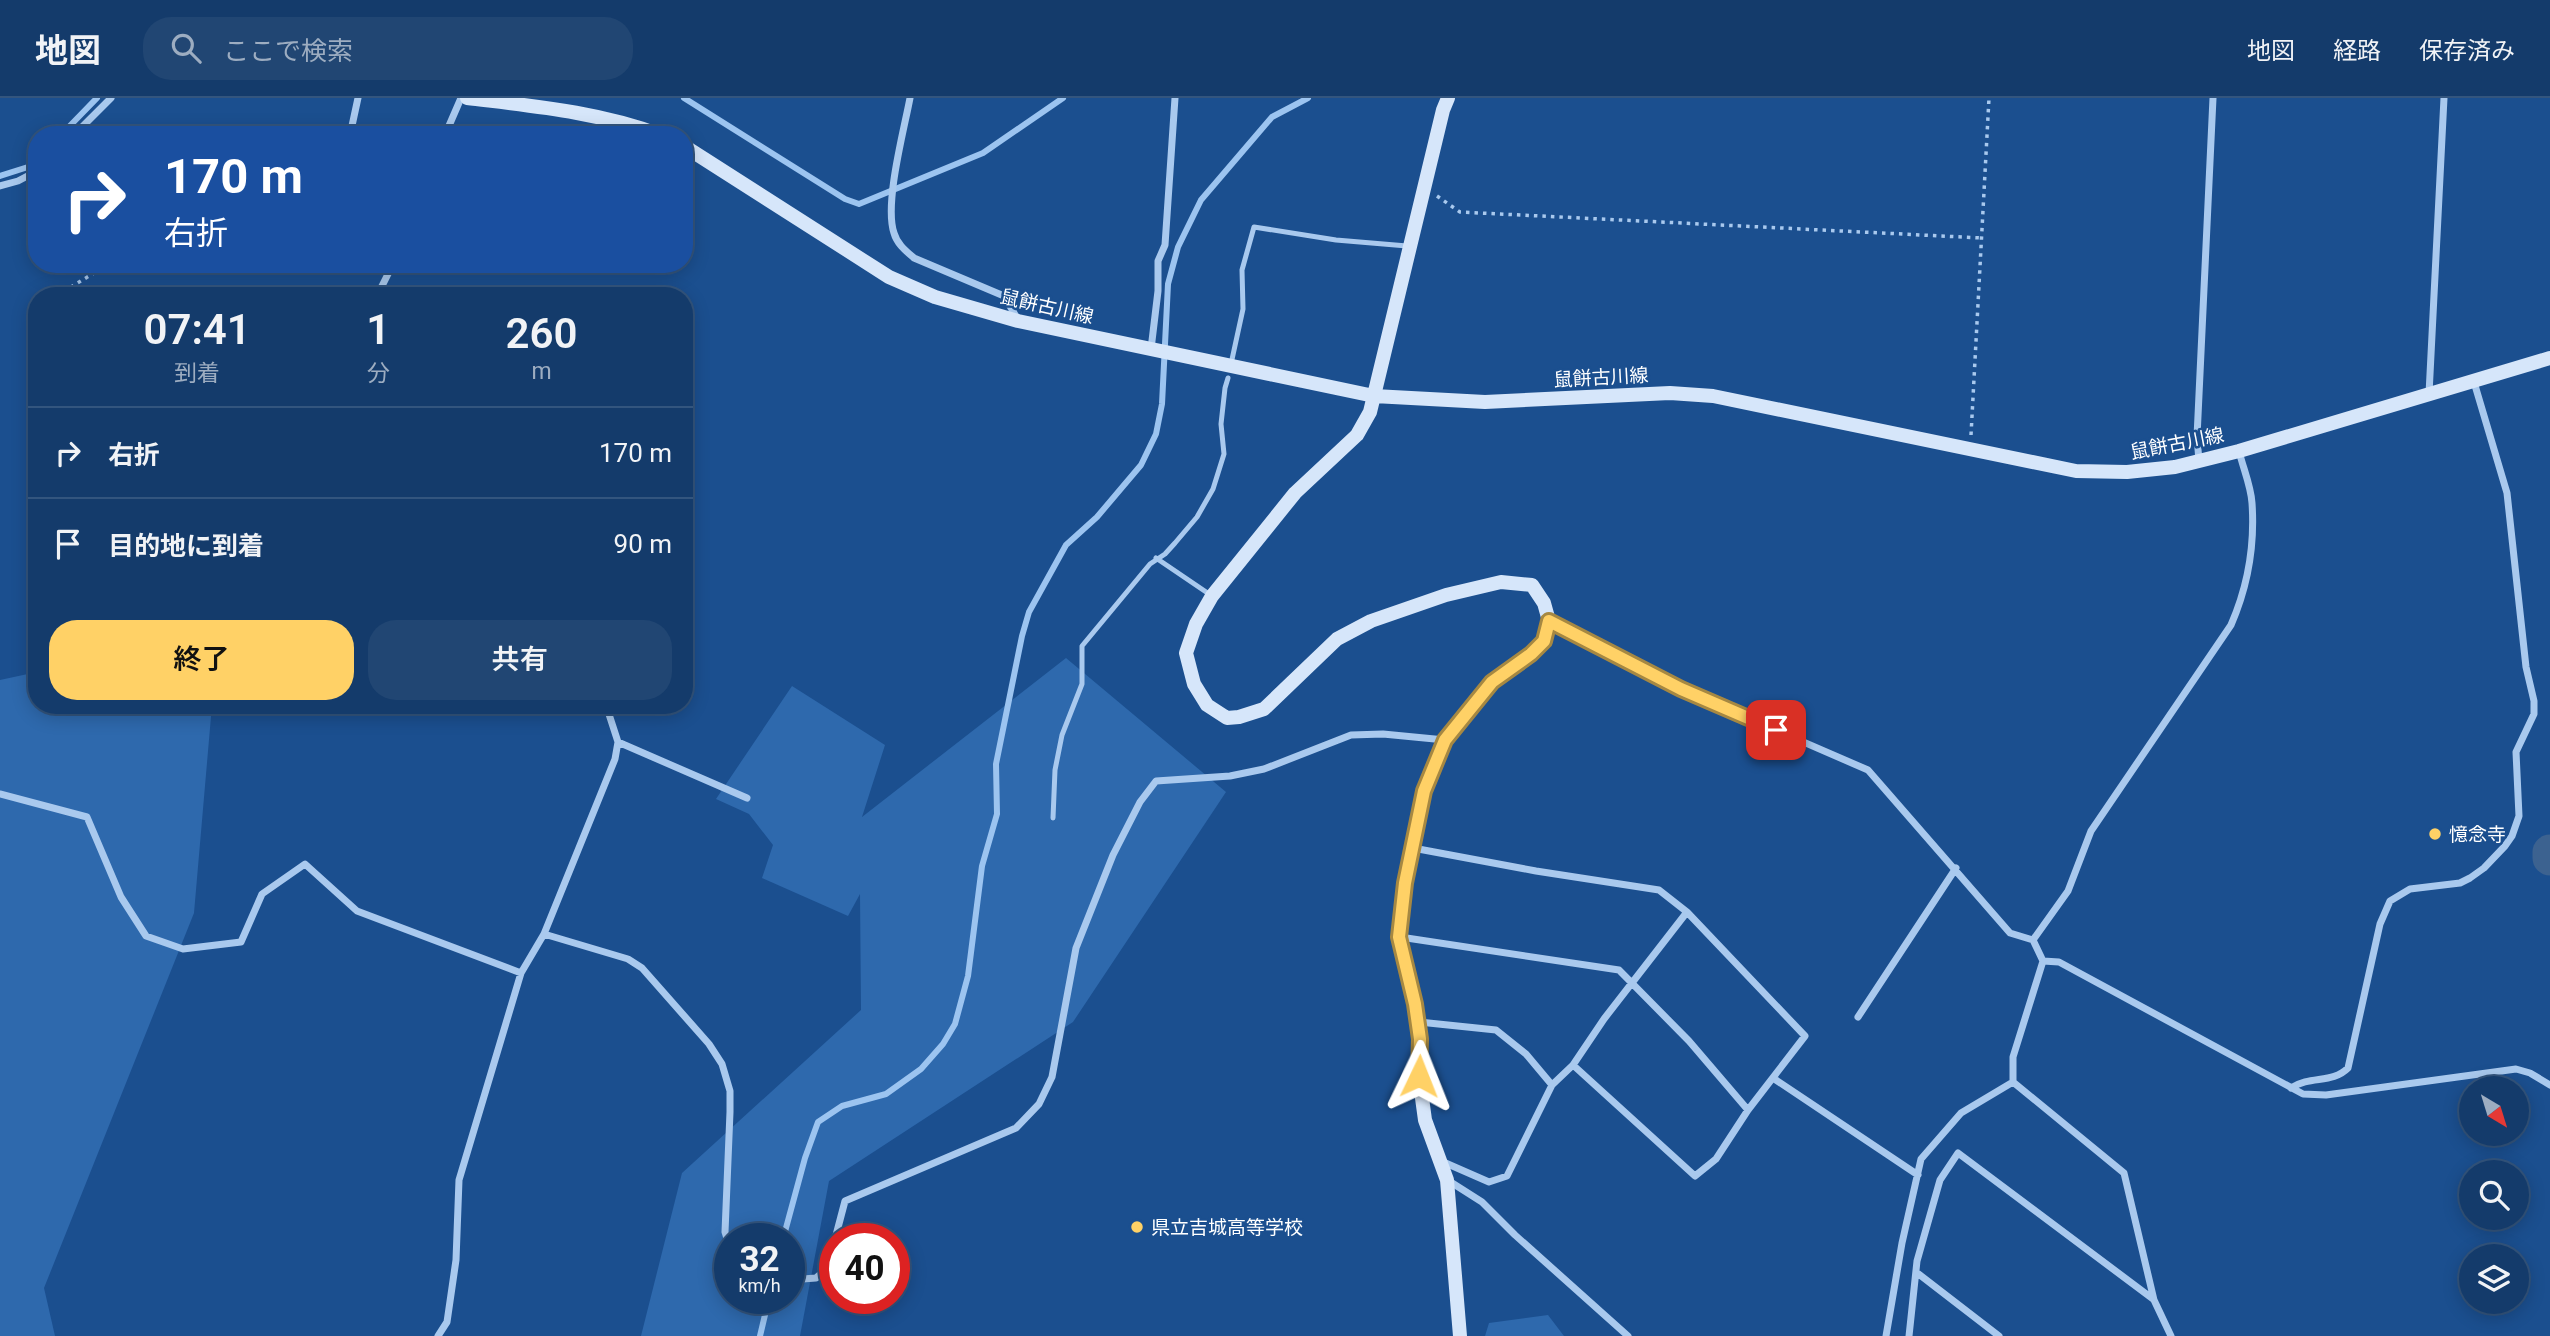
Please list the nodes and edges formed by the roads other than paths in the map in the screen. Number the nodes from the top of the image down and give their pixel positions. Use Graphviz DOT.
graph roads {
  1 [pos="111,98"];
  2 [pos="358,98"];
  3 [pos="461,98"];
  4 [pos="467,98"];
  5 [pos="910,98"];
  6 [pos="1175,98"];
  7 [pos="1448,98"];
  8 [pos="2213,98"];
  9 [pos="2444,98"];
  10 [pos="83,126"];
  11 [pos="352,126"];
  12 [pos="449,126"];
  13 [pos="632,126"];
  14 [pos="693,152"];
  15 [pos="28,176"];
  16 [pos="0,186"];
  17 [pos="1411,246"];
  18 [pos="1018,321"];
  19 [pos="1152,349"];
  20 [pos="2550,358"];
  21 [pos="1230,371"];
  22 [pos="2474,382"];
  23 [pos="1374,396"];
  24 [pos="2429,396"];
  25 [pos="2239,451"];
  26 [pos="2199,461"];
  27 [pos="1156,558"];
  28 [pos="1212,596"];
  29 [pos="1549,621"];
  30 [pos="609,714"];
  31 [pos="1445,740"];
  32 [pos="618,742"];
  33 [pos="0,794"];
  34 [pos="747,798"];
  35 [pos="1053,818"];
  36 [pos="1413,848"];
  37 [pos="1955,869"];
  38 [pos="1687,912"];
  39 [pos="544,934"];
  40 [pos="1399,937"];
  41 [pos="2033,940"];
  42 [pos="2043,961"];
  43 [pos="521,972"];
  44 [pos="1633,984"];
  45 [pos="1858,1017"];
  46 [pos="1418,1022"];
  47 [pos="1573,1065"];
  48 [pos="1773,1078"];
  49 [pos="2013,1082"];
  50 [pos="1552,1085"];
  51 [pos="2550,1085"];
  52 [pos="2291,1088"];
  53 [pos="1748,1110"];
  54 [pos="1439,1160"];
  55 [pos="1918,1175"];
  56 [pos="1447,1180"];
  57 [pos="725,1223"];
  58 [pos="839,1223"];
  59 [pos="1916,1272"];
  60 [pos="2154,1300"];
  61 [pos="438,1336"];
  62 [pos="1460,1336"];
  63 [pos="1628,1336"];
  64 [pos="1886,1336"];
  65 [pos="1909,1336"];
  66 [pos="1999,1336"];
  67 [pos="2171,1336"];
  1 -- 10 [label="street"];
  2 -- 11 [label="street"];
  3 -- 12 [label="street"];
  4 -- 13 [label="main road"];
  5 -- 18 [label="street"];
  6 -- 19 [label="street"];
  7 -- 17 [label="main road"];
  8 -- 26 [label="street"];
  9 -- 24 [label="street"];
  14 -- 18 [label="main road, 鼠餅古川線"];
  15 -- 16 [label="street"];
  17 -- 21 [label="lane"];
  17 -- 23 [label="main road"];
  18 -- 19 [label="main road, 鼠餅古川線"];
  19 -- 21 [label="main road, 鼠餅古川線"];
  20 -- 22 [label="main road, 鼠餅古川線"];
  21 -- 23 [label="main road, 鼠餅古川線"];
  21 -- 27 [label="lane"];
  22 -- 24 [label="main road, 鼠餅古川線"];
  22 -- 52 [label="street"];
  23 -- 26 [label="main road, 鼠餅古川線"];
  23 -- 28 [label="main road"];
  24 -- 25 [label="main road, 鼠餅古川線"];
  25 -- 26 [label="main road, 鼠餅古川線"];
  25 -- 41 [label="street"];
  27 -- 28 [label="lane"];
  27 -- 35 [label="lane"];
  28 -- 29 [label="main road"];
  29 -- 31 [label="main road"];
  29 -- 37 [label="street"];
  30 -- 32 [label="street"];
  31 -- 36 [label="main road"];
  31 -- 58 [label="street"];
  32 -- 34 [label="street"];
  32 -- 39 [label="street"];
  33 -- 43 [label="street"];
  36 -- 38 [label="street"];
  36 -- 40 [label="main road"];
  37 -- 41 [label="street"];
  37 -- 45 [label="street"];
  38 -- 44 [label="street"];
  38 -- 48 [label="street"];
  39 -- 43 [label="street"];
  39 -- 57 [label="street"];
  40 -- 44 [label="street"];
  40 -- 46 [label="main road"];
  41 -- 42 [label="street"];
  42 -- 49 [label="street"];
  42 -- 52 [label="street"];
  43 -- 61 [label="street"];
  44 -- 47 [label="street"];
  44 -- 53 [label="street"];
  46 -- 50 [label="street"];
  46 -- 54 [label="main road"];
  47 -- 50 [label="street"];
  47 -- 53 [label="street"];
  48 -- 53 [label="street"];
  48 -- 55 [label="street"];
  49 -- 55 [label="street"];
  49 -- 60 [label="street"];
  50 -- 54 [label="street"];
  51 -- 52 [label="street"];
  54 -- 56 [label="main road"];
  55 -- 64 [label="street"];
  56 -- 62 [label="main road"];
  56 -- 63 [label="street"];
  59 -- 66 [label="street"];
  60 -- 65 [label="street"];
  60 -- 67 [label="street"];
}
